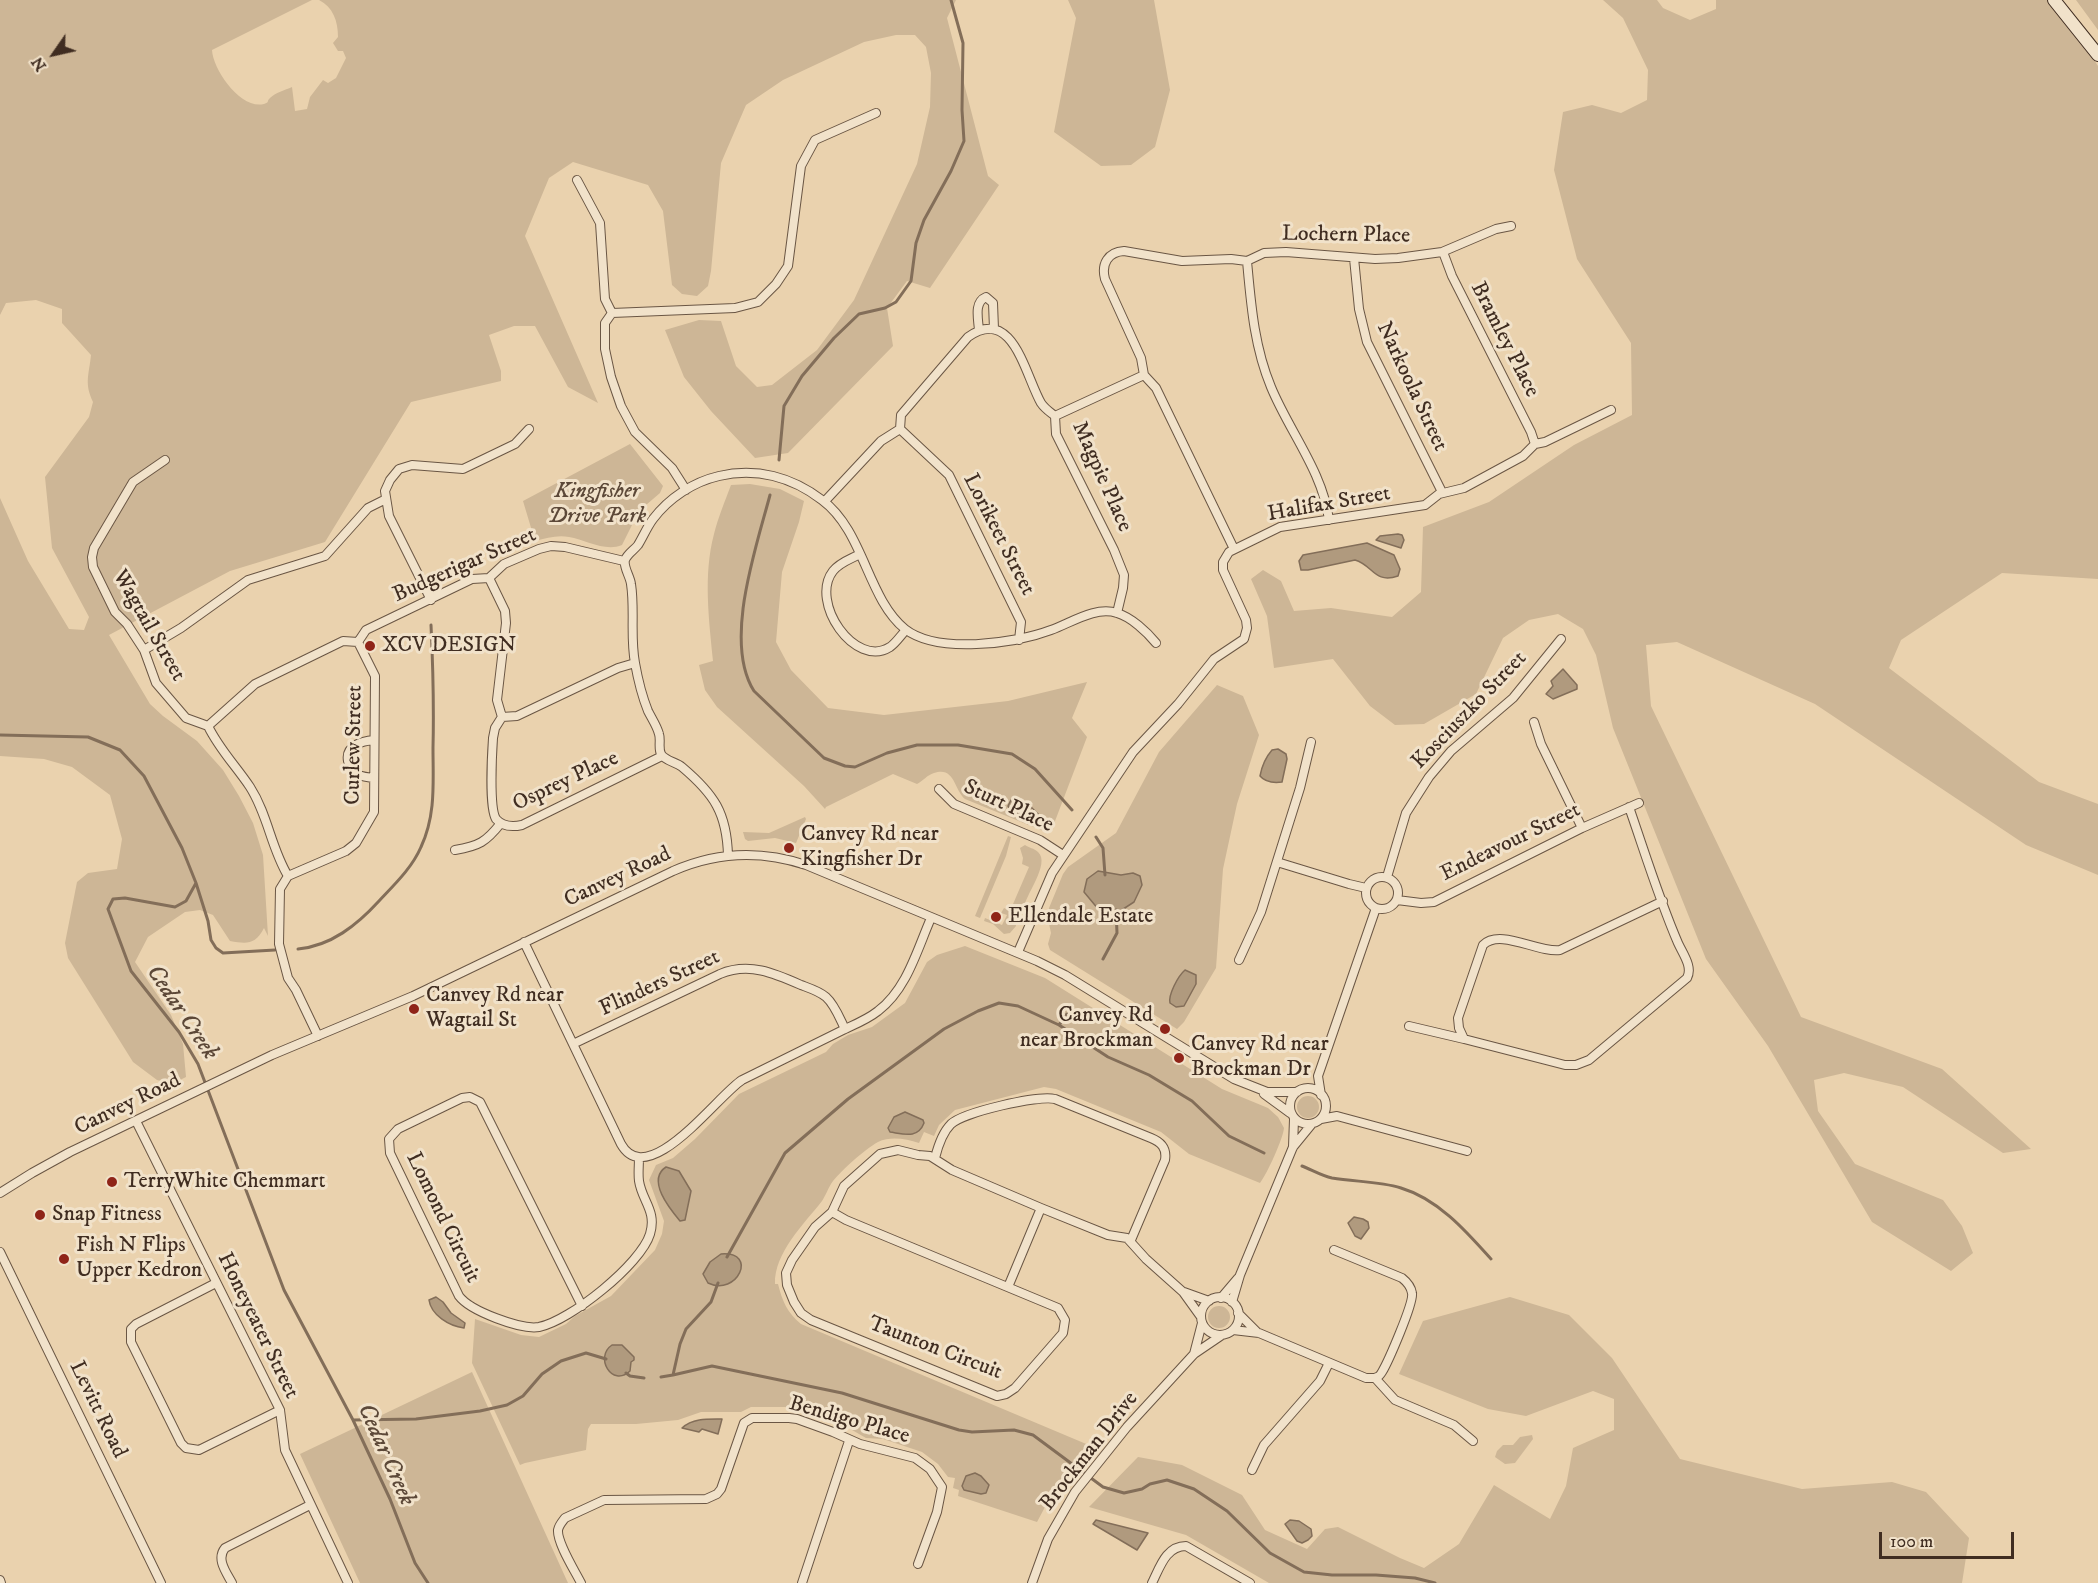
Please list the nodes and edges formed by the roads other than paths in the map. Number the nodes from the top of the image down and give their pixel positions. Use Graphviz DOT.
graph roads {
  1 [pos="2054,0"];
  2 [pos="2098,55"];
  3 [pos="876,113"];
  4 [pos="577,180"];
  5 [pos="1511,226"];
  6 [pos="1443,252"];
  7 [pos="1354,258"];
  8 [pos="1247,261"];
  9 [pos="612,313"];
  10 [pos="994,329"];
  11 [pos="979,330"];
  12 [pos="1144,375"];
  13 [pos="1611,410"];
  14 [pos="1055,416"];
  15 [pos="529,429"];
  16 [pos="900,429"];
  17 [pos="1535,444"];
  18 [pos="165,460"];
  19 [pos="686,490"];
  20 [pos="1442,492"];
  21 [pos="386,499"];
  22 [pos="825,501"];
  23 [pos="1329,520"];
  24 [pos="1234,549"];
  25 [pos="860,554"];
  26 [pos="624,561"];
  27 [pos="489,578"];
  28 [pos="431,600"];
  29 [pos="1117,613"];
  30 [pos="906,630"];
  31 [pos="1560,639"];
  32 [pos="1019,640"];
  33 [pos="358,642"];
  34 [pos="1156,643"];
  35 [pos="144,650"];
  36 [pos="635,663"];
  37 [pos="502,717"];
  38 [pos="1534,722"];
  39 [pos="208,726"];
  40 [pos="374,740"];
  41 [pos="1311,742"];
  42 [pos="662,756"];
  43 [pos="374,778"];
  44 [pos="939,789"];
  45 [pos="1639,803"];
  46 [pos="1629,807"];
  47 [pos="501,823"];
  48 [pos="1582,828"];
  49 [pos="455,850"];
  50 [pos="1063,855"];
  51 [pos="728,856"];
  52 [pos="1277,862"];
  53 [pos="288,876"];
  54 [pos="1387,877"];
  55 [pos="1366,888"];
  56 [pos="1397,900"];
  57 [pos="1663,901"];
  58 [pos="1376,908"];
  59 [pos="931,918"];
  60 [pos="524,942"];
  61 [pos="1017,952"];
  62 [pos="1239,960"];
  63 [pos="1409,1026"];
  64 [pos="845,1029"];
  65 [pos="318,1036"];
  66 [pos="1464,1040"];
  67 [pos="573,1044"];
  68 [pos="1318,1076"];
  69 [pos="1256,1089"];
  70 [pos="1301,1090"];
  71 [pos="1323,1098"];
  72 [pos="1292,1116"];
  73 [pos="1337,1116"];
  74 [pos="1321,1119"];
  75 [pos="136,1121"];
  76 [pos="1311,1125"];
  77 [pos="1293,1147"];
  78 [pos="1467,1151"];
  79 [pos="639,1158"];
  80 [pos="935,1158"];
  81 [pos="0,1193"];
  82 [pos="1041,1208"];
  83 [pos="832,1212"];
  84 [pos="1131,1240"];
  85 [pos="1334,1250"];
  86 [pos="0,1252"];
  87 [pos="1240,1275"];
  88 [pos="216,1283"];
  89 [pos="1008,1287"];
  90 [pos="1184,1292"];
  91 [pos="1221,1298"];
  92 [pos="1209,1301"];
  93 [pos="1232,1302"];
  94 [pos="582,1306"];
  95 [pos="1238,1313"];
  96 [pos="1202,1320"];
  97 [pos="1233,1330"];
  98 [pos="1259,1333"];
  99 [pos="1222,1335"];
  100 [pos="1194,1354"];
  101 [pos="1329,1363"];
  102 [pos="1374,1378"];
  103 [pos="280,1410"];
  104 [pos="849,1441"];
  105 [pos="1473,1441"];
  106 [pos="1252,1470"];
  107 [pos="310,1505"];
  108 [pos="918,1564"];
  109 [pos="161,1583"];
  110 [pos="232,1583"];
  111 [pos="348,1583"];
  112 [pos="580,1583"];
  113 [pos="802,1583"];
  114 [pos="1032,1583"];
  115 [pos="1152,1583"];
  116 [pos="1250,1583"];
  1 -- 2 [label="main road"];
  3 -- 9 [label="street"];
  4 -- 9 [label="street"];
  5 -- 6 [label="street, Lochern Place"];
  6 -- 7 [label="street, Lochern Place"];
  6 -- 17 [label="street, Bramley Place"];
  7 -- 8 [label="street, Lochern Place"];
  7 -- 20 [label="street, Narkoola Street"];
  8 -- 12 [label="street, Lochern Place"];
  8 -- 23 [label="street"];
  9 -- 19 [label="street"];
  10 -- 11 [label="street"];
  10 -- 11 [label="street"];
  10 -- 14 [label="street, Magpie Place"];
  11 -- 16 [label="street"];
  12 -- 14 [label="street"];
  12 -- 24 [label="street, Lochern Place"];
  13 -- 17 [label="street, Halifax Street"];
  14 -- 29 [label="street, Magpie Place"];
  15 -- 21 [label="street"];
  16 -- 22 [label="street"];
  16 -- 32 [label="street, Lorikeet Street"];
  17 -- 20 [label="street, Halifax Street"];
  18 -- 35 [label="street, Wagtail Street"];
  19 -- 22 [label="street"];
  19 -- 26 [label="street"];
  20 -- 23 [label="street, Halifax Street"];
  21 -- 28 [label="street"];
  21 -- 35 [label="street"];
  22 -- 25 [label="street"];
  23 -- 24 [label="street, Halifax Street"];
  24 -- 50 [label="street"];
  25 -- 30 [label="street"];
  25 -- 30 [label="street"];
  26 -- 27 [label="street, Budgerigar Street"];
  26 -- 36 [label="street"];
  27 -- 28 [label="street, Budgerigar Street"];
  27 -- 37 [label="street"];
  28 -- 33 [label="street, Budgerigar Street"];
  29 -- 32 [label="street"];
  29 -- 34 [label="street"];
  30 -- 32 [label="street"];
  31 -- 54 [label="street, Kosciuszko Street"];
  33 -- 39 [label="street, Budgerigar Street"];
  33 -- 40 [label="street, Curlew Street"];
  35 -- 39 [label="street, Wagtail Street"];
  36 -- 37 [label="street"];
  36 -- 42 [label="street"];
  37 -- 47 [label="street"];
  38 -- 48 [label="street"];
  39 -- 53 [label="street"];
  40 -- 43 [label="street, Curlew Street"];
  40 -- 43 [label="street"];
  41 -- 52 [label="street"];
  42 -- 47 [label="street, Osprey Place"];
  42 -- 51 [label="street"];
  43 -- 53 [label="street, Curlew Street"];
  44 -- 50 [label="street, Sturt Place"];
  45 -- 46 [label="street, Endeavour Street"];
  46 -- 48 [label="street, Endeavour Street"];
  46 -- 57 [label="street"];
  47 -- 49 [label="street, Osprey Place"];
  48 -- 56 [label="street, Endeavour Street"];
  50 -- 61 [label="street"];
  51 -- 59 [label="street, Canvey Road"];
  51 -- 60 [label="street, Canvey Road"];
  52 -- 55 [label="street"];
  52 -- 62 [label="street"];
  53 -- 65 [label="street"];
  54 -- 55 [label="street"];
  54 -- 56 [label="street"];
  55 -- 58 [label="street"];
  56 -- 58 [label="street"];
  57 -- 66 [label="street"];
  57 -- 66 [label="street"];
  58 -- 68 [label="street"];
  59 -- 61 [label="street, Canvey Road"];
  59 -- 64 [label="street"];
  60 -- 65 [label="street, Canvey Road"];
  60 -- 67 [label="street"];
  61 -- 69 [label="street, Canvey Road"];
  63 -- 66 [label="street"];
  64 -- 67 [label="street, Flinders Street"];
  64 -- 79 [label="street"];
  65 -- 75 [label="street, Canvey Road"];
  67 -- 79 [label="street"];
  68 -- 70 [label="street"];
  68 -- 71 [label="street"];
  69 -- 70 [label="street, Canvey Road"];
  69 -- 72 [label="street, Canvey Road"];
  70 -- 71 [label="street"];
  70 -- 72 [label="street"];
  71 -- 73 [label="street"];
  71 -- 74 [label="street"];
  72 -- 76 [label="street"];
  72 -- 77 [label="street"];
  73 -- 74 [label="street"];
  73 -- 78 [label="street"];
  74 -- 76 [label="street"];
  75 -- 81 [label="street, Canvey Road"];
  75 -- 88 [label="street, Honeyeater Street"];
  76 -- 77 [label="street"];
  77 -- 87 [label="street"];
  79 -- 94 [label="street, Lomond Circuit"];
  80 -- 82 [label="street, Taunton Circuit"];
  80 -- 83 [label="street, Taunton Circuit"];
  80 -- 84 [label="street"];
  82 -- 84 [label="street, Taunton Circuit"];
  82 -- 89 [label="street"];
  83 -- 89 [label="street, Taunton Circuit"];
  83 -- 89 [label="street, Taunton Circuit"];
  84 -- 90 [label="street"];
  85 -- 102 [label="street"];
  86 -- 109 [label="street, Levitt Road"];
  87 -- 91 [label="street"];
  87 -- 93 [label="street"];
  88 -- 103 [label="street, Honeyeater Street"];
  88 -- 103 [label="street"];
  90 -- 92 [label="street"];
  90 -- 96 [label="street"];
  91 -- 92 [label="street"];
  91 -- 93 [label="street"];
  92 -- 96 [label="street"];
  93 -- 95 [label="street"];
  94 -- 94 [label="street, Lomond Circuit"];
  95 -- 97 [label="street"];
  95 -- 98 [label="street"];
  96 -- 99 [label="street"];
  96 -- 100 [label="street, Brockman Drive"];
  97 -- 98 [label="street"];
  97 -- 99 [label="street"];
  98 -- 101 [label="street"];
  99 -- 100 [label="street, Brockman Drive"];
  100 -- 114 [label="street, Brockman Drive"];
  101 -- 102 [label="street"];
  101 -- 106 [label="street"];
  102 -- 105 [label="street"];
  103 -- 107 [label="street, Honeyeater Street"];
  104 -- 108 [label="street, Bendigo Place"];
  104 -- 112 [label="street, Bendigo Place"];
  104 -- 113 [label="street"];
  107 -- 110 [label="street"];
  107 -- 111 [label="street, Honeyeater Street"];
  115 -- 116 [label="street"];
}
